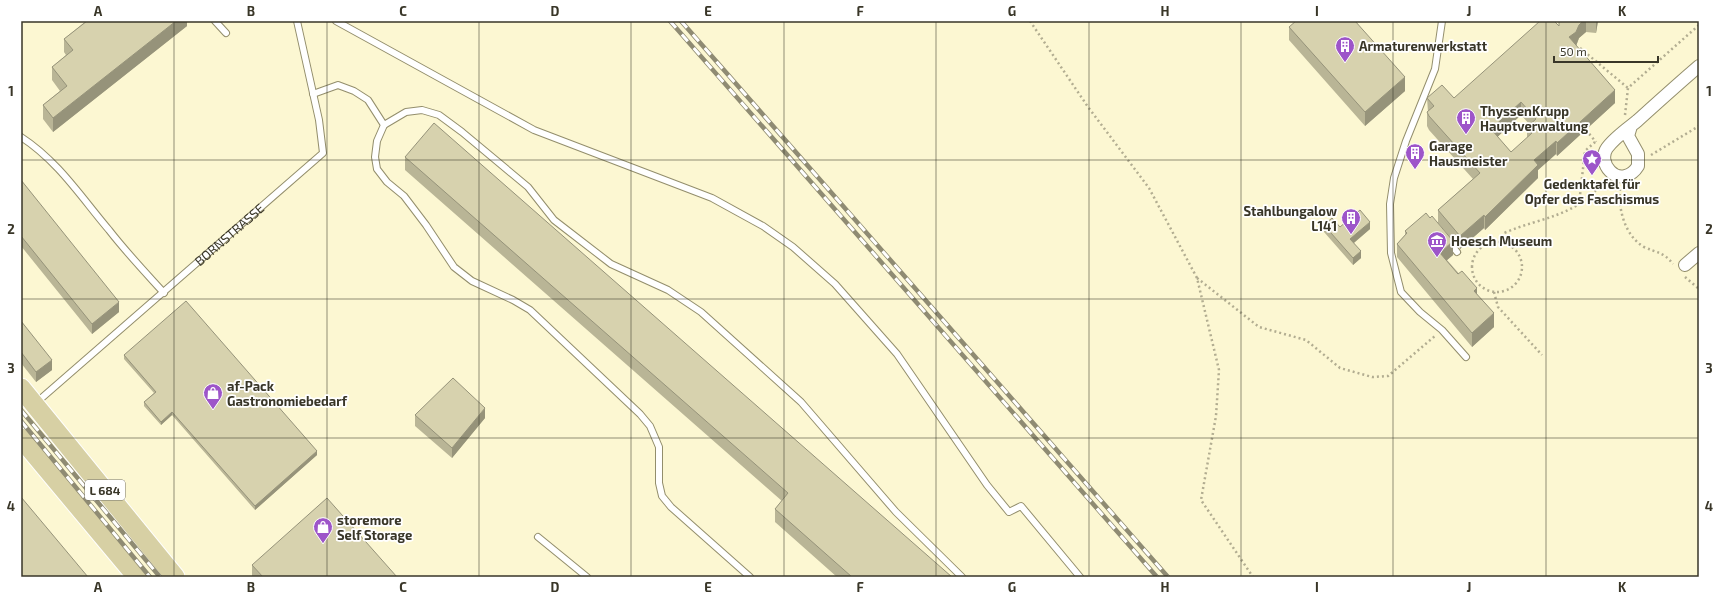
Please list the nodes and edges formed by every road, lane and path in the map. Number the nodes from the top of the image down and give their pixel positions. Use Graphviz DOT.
graph roads {
  1 [pos="215,21"];
  2 [pos="297,21"];
  3 [pos="336,21"];
  4 [pos="1030,21"];
  5 [pos="1442,21"];
  6 [pos="1699,25"];
  7 [pos="226,33"];
  8 [pos="1580,48"];
  9 [pos="1699,66"];
  10 [pos="1628,88"];
  11 [pos="313,94"];
  12 [pos="1628,121"];
  13 [pos="384,125"];
  14 [pos="1699,126"];
  15 [pos="1586,130"];
  16 [pos="1602,136"];
  17 [pos="21,137"];
  18 [pos="1596,141"];
  19 [pos="1600,146"];
  20 [pos="1638,154"];
  21 [pos="1610,181"];
  22 [pos="1619,184"];
  23 [pos="1579,204"];
  24 [pos="1442,234"];
  25 [pos="1501,242"];
  26 [pos="1457,252"];
  27 [pos="1699,253"];
  28 [pos="1682,269"];
  29 [pos="1197,278"];
  30 [pos="1699,289"];
  31 [pos="1494,292"];
  32 [pos="164,293"];
  33 [pos="1442,330"];
  34 [pos="1542,355"];
  35 [pos="1466,357"];
  36 [pos="21,388"];
  37 [pos="34,404"];
  38 [pos="21,438"];
  39 [pos="538,537"];
  40 [pos="138,577"];
  41 [pos="175,577"];
  42 [pos="587,577"];
  43 [pos="750,577"];
  44 [pos="962,577"];
  45 [pos="1080,577"];
  46 [pos="1253,577"];
  1 -- 7 [label="lane"];
  2 -- 11 [label="lane, BORNSTRASSE"];
  3 -- 45 [label="lane"];
  4 -- 29 [label="path"];
  5 -- 33 [label="lane"];
  6 -- 10 [label="path"];
  8 -- 10 [label="path"];
  9 -- 12 [label="street"];
  10 -- 12 [label="path"];
  11 -- 13 [label="lane"];
  11 -- 32 [label="lane, BORNSTRASSE"];
  12 -- 20 [label="street"];
  12 -- 20 [label="street"];
  13 -- 43 [label="lane"];
  13 -- 44 [label="lane"];
  14 -- 20 [label="path"];
  15 -- 18 [label="path"];
  16 -- 18 [label="path"];
  17 -- 32 [label="lane"];
  18 -- 19 [label="path"];
  18 -- 23 [label="path"];
  21 -- 23 [label="path"];
  22 -- 28 [label="path"];
  23 -- 25 [label="path"];
  24 -- 26 [label="lane"];
  25 -- 31 [label="path"];
  25 -- 31 [label="path"];
  27 -- 28 [label="street"];
  28 -- 30 [label="path"];
  29 -- 33 [label="path"];
  29 -- 46 [label="path"];
  31 -- 34 [label="path"];
  32 -- 37 [label="lane, BORNSTRASSE"];
  33 -- 35 [label="lane"];
  36 -- 37 [label="main road, L 684"];
  37 -- 41 [label="main road, L 684"];
  38 -- 40 [label="main road, L 684"];
  39 -- 42 [label="lane"];
}
